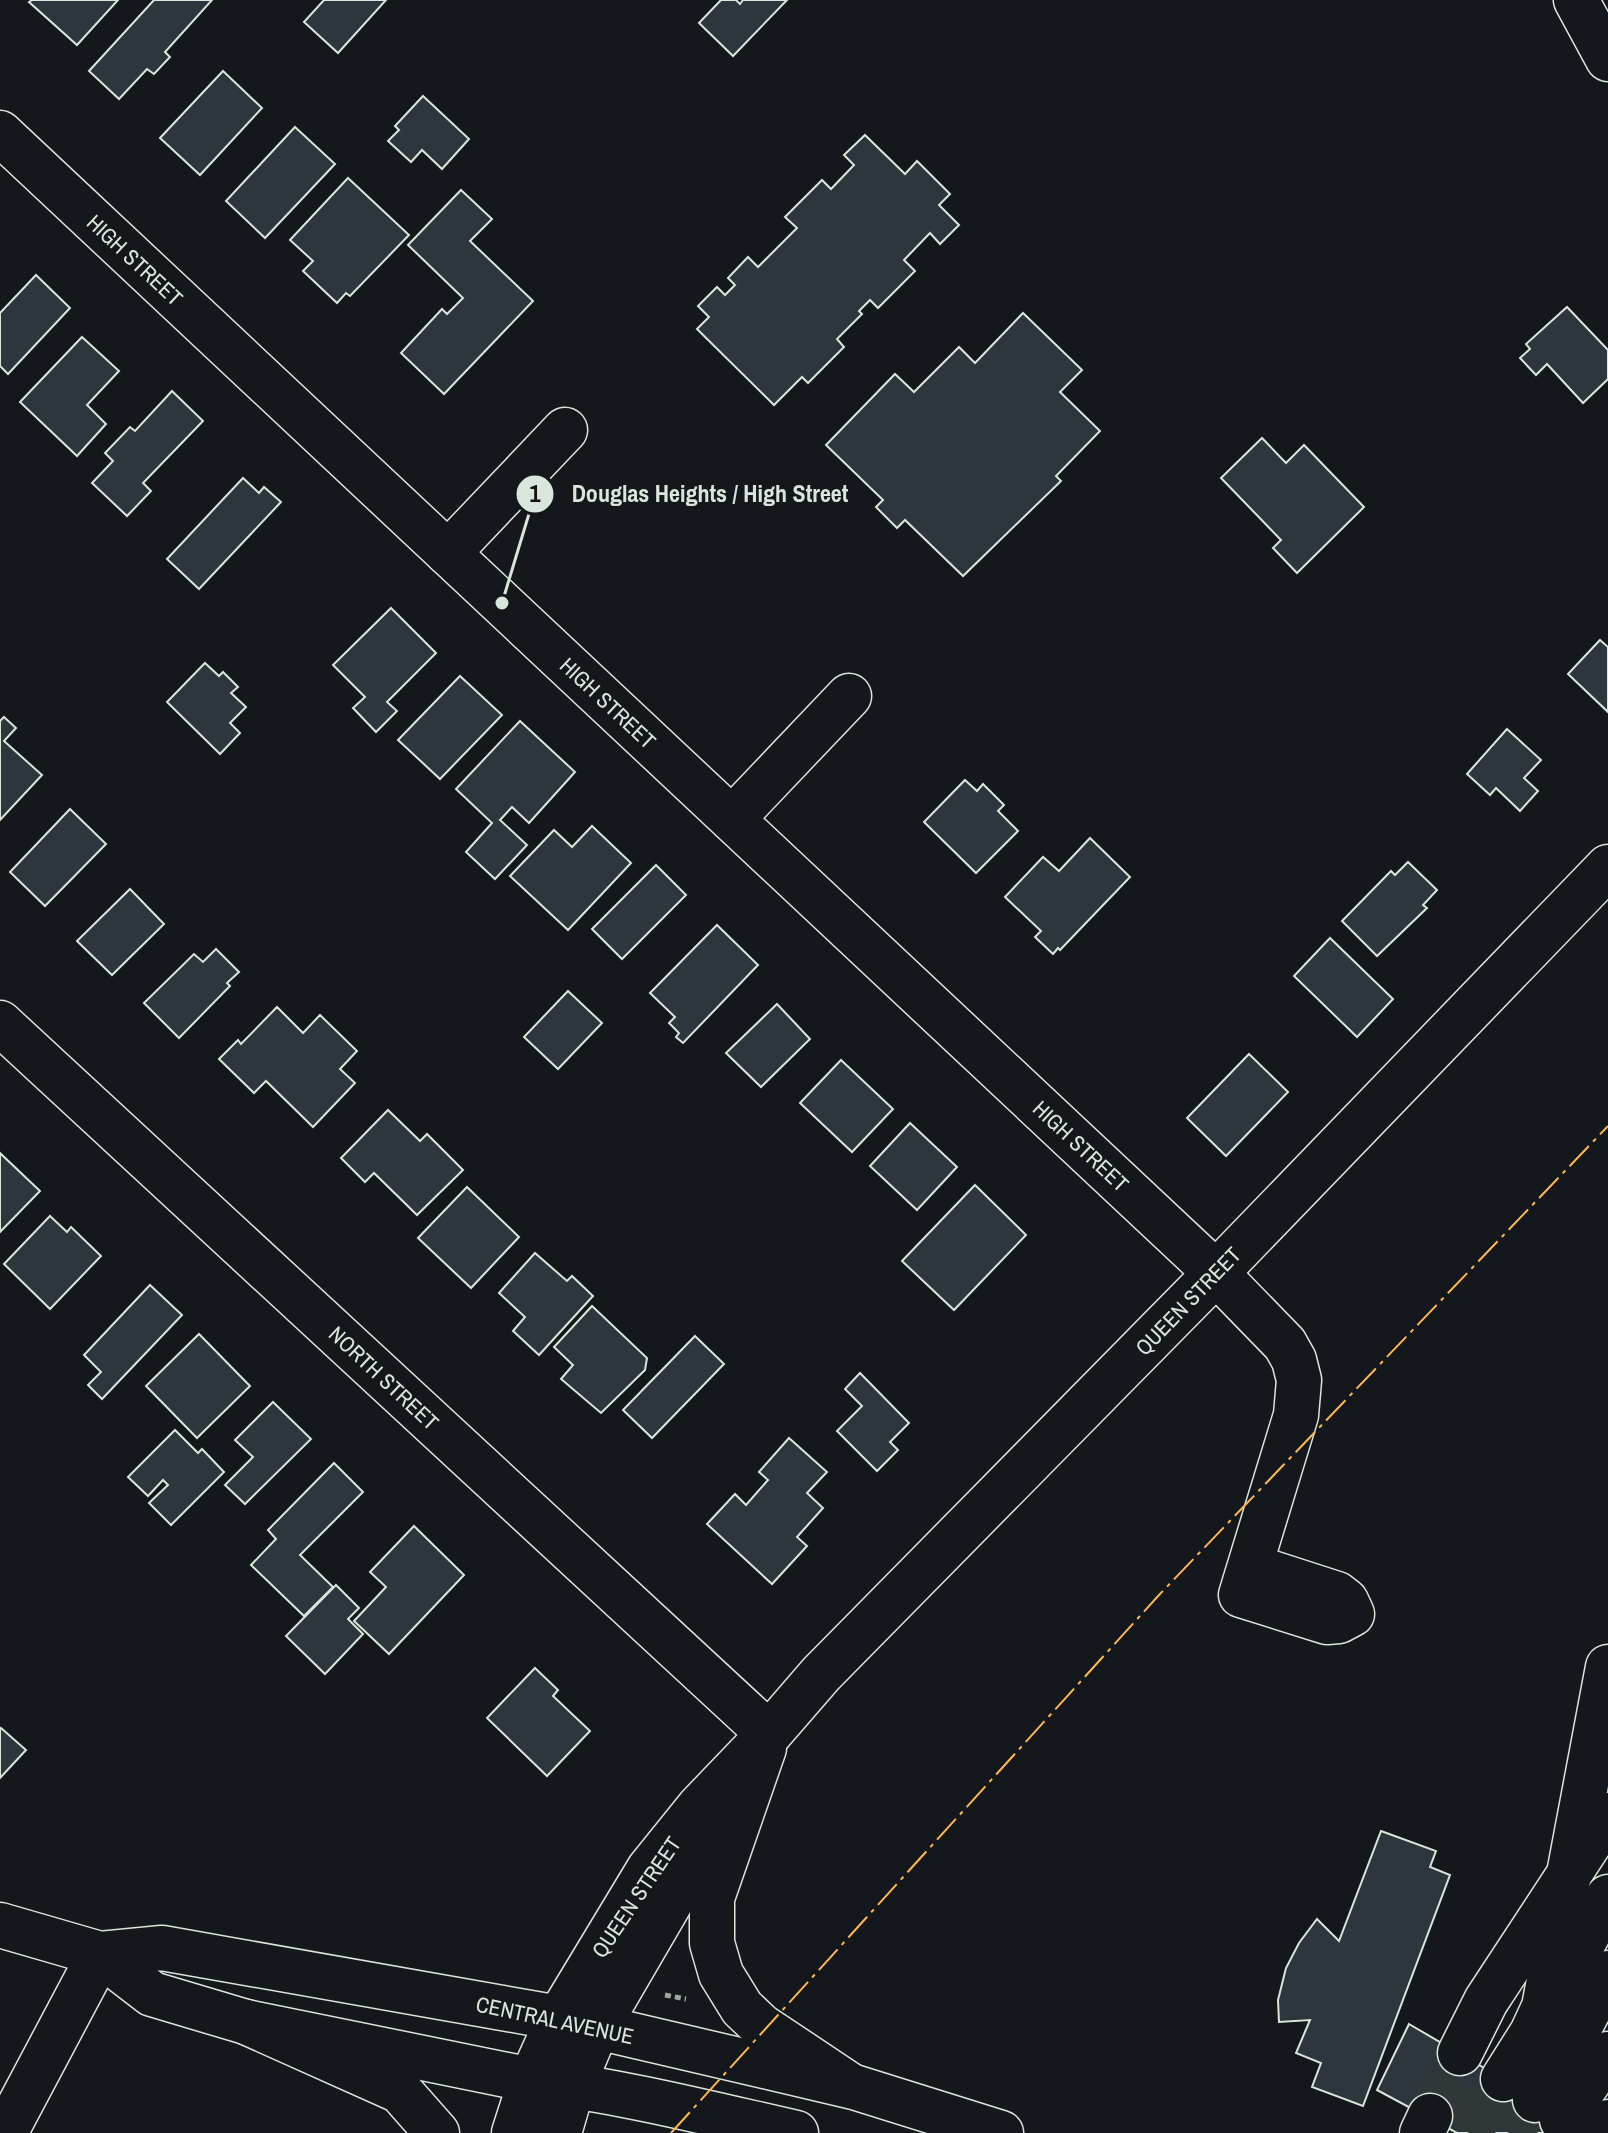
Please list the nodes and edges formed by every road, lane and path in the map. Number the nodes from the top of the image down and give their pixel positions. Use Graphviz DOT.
graph roads {
  1 [pos="1576,0"];
  2 [pos="1608,59"];
  3 [pos="0,133"];
  4 [pos="565,430"];
  5 [pos="448,553"];
  6 [pos="849,696"];
  7 [pos="732,819"];
  8 [pos="1608,867"];
  9 [pos="0,1023"];
  10 [pos="1216,1273"];
  11 [pos="1245,1580"];
  12 [pos="1608,1667"];
  13 [pos="769,1734"];
  14 [pos="1608,1815"];
  15 [pos="1567,1879"];
  16 [pos="1608,1897"];
  17 [pos="0,1925"];
  18 [pos="100,1954"];
  19 [pos="1608,1973"];
  20 [pos="657,1993"];
  21 [pos="695,2001"];
  22 [pos="246,2022"];
  23 [pos="578,2023"];
  24 [pos="1532,2033"];
  25 [pos="1460,2053"];
  26 [pos="1608,2054"];
  27 [pos="1608,2073"];
  28 [pos="552,2082"];
  29 [pos="854,2087"];
  30 [pos="1563,2110"];
  31 [pos="5,2133"];
  32 [pos="437,2133"];
  33 [pos="514,2133"];
  34 [pos="559,2133"];
  35 [pos="796,2133"];
  36 [pos="1001,2133"];
  1 -- 2 [label="main road"];
  3 -- 5 [label="main road, HIGH STREET"];
  4 -- 5 [label="main road"];
  5 -- 7 [label="main road, HIGH STREET"];
  6 -- 7 [label="main road"];
  7 -- 10 [label="main road, HIGH STREET"];
  8 -- 10 [label="main road, QUEEN STREET"];
  9 -- 13 [label="main road, NORTH STREET"];
  10 -- 11 [label="main road, HIGH STREET"];
  10 -- 13 [label="main road, QUEEN STREET"];
  12 -- 15 [label="main road"];
  13 -- 23 [label="main road, QUEEN STREET"];
  13 -- 29 [label="main road"];
  14 -- 15 [label="main road"];
  15 -- 24 [label="main road"];
  15 -- 25 [label="main road"];
  16 -- 24 [label="main road"];
  17 -- 18 [label="main road, CENTRAL AVENUE"];
  18 -- 22 [label="main road, CENTRAL AVENUE"];
  18 -- 23 [label="main road, CENTRAL AVENUE"];
  18 -- 31 [label="main road"];
  19 -- 30 [label="main road"];
  20 -- 21 [label="path"];
  22 -- 28 [label="main road, CENTRAL AVENUE"];
  22 -- 32 [label="main road"];
  23 -- 28 [label="main road, QUEEN STREET"];
  23 -- 29 [label="main road, CENTRAL AVENUE"];
  24 -- 30 [label="main road"];
  26 -- 30 [label="main road"];
  27 -- 30 [label="main road"];
  28 -- 33 [label="main road"];
  28 -- 34 [label="main road"];
  28 -- 35 [label="main road, CENTRAL AVENUE"];
  29 -- 36 [label="main road, CENTRAL AVENUE"];
}
